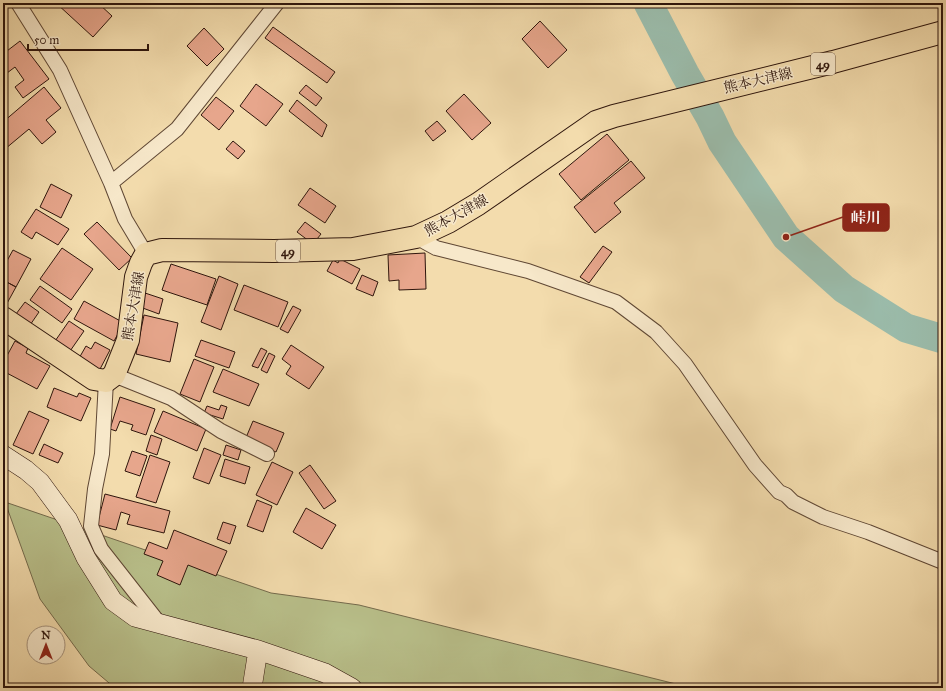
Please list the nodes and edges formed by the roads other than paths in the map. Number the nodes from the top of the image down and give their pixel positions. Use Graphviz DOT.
graph roads {
  1 [pos="18,3"];
  2 [pos="277,3"];
  3 [pos="943,32"];
  4 [pos="111,183"];
  5 [pos="416,237"];
  6 [pos="146,254"];
  7 [pos="3,318"];
  8 [pos="110,378"];
  9 [pos="267,454"];
  10 [pos="3,455"];
  11 [pos="943,562"];
  12 [pos="160,623"];
  13 [pos="258,650"];
  14 [pos="252,688"];
  15 [pos="352,688"];
  1 -- 4 [label="street"];
  2 -- 4 [label="street"];
  3 -- 5 [label="main road, 熊本大津線 / 49"];
  4 -- 6 [label="street"];
  5 -- 6 [label="main road, 熊本大津線 / 49"];
  5 -- 11 [label="street"];
  6 -- 8 [label="main road, 熊本大津線"];
  7 -- 8 [label="main road"];
  8 -- 9 [label="street"];
  8 -- 12 [label="street"];
  10 -- 12 [label="street"];
  12 -- 13 [label="street"];
  13 -- 14 [label="street"];
  13 -- 15 [label="street"];
}
